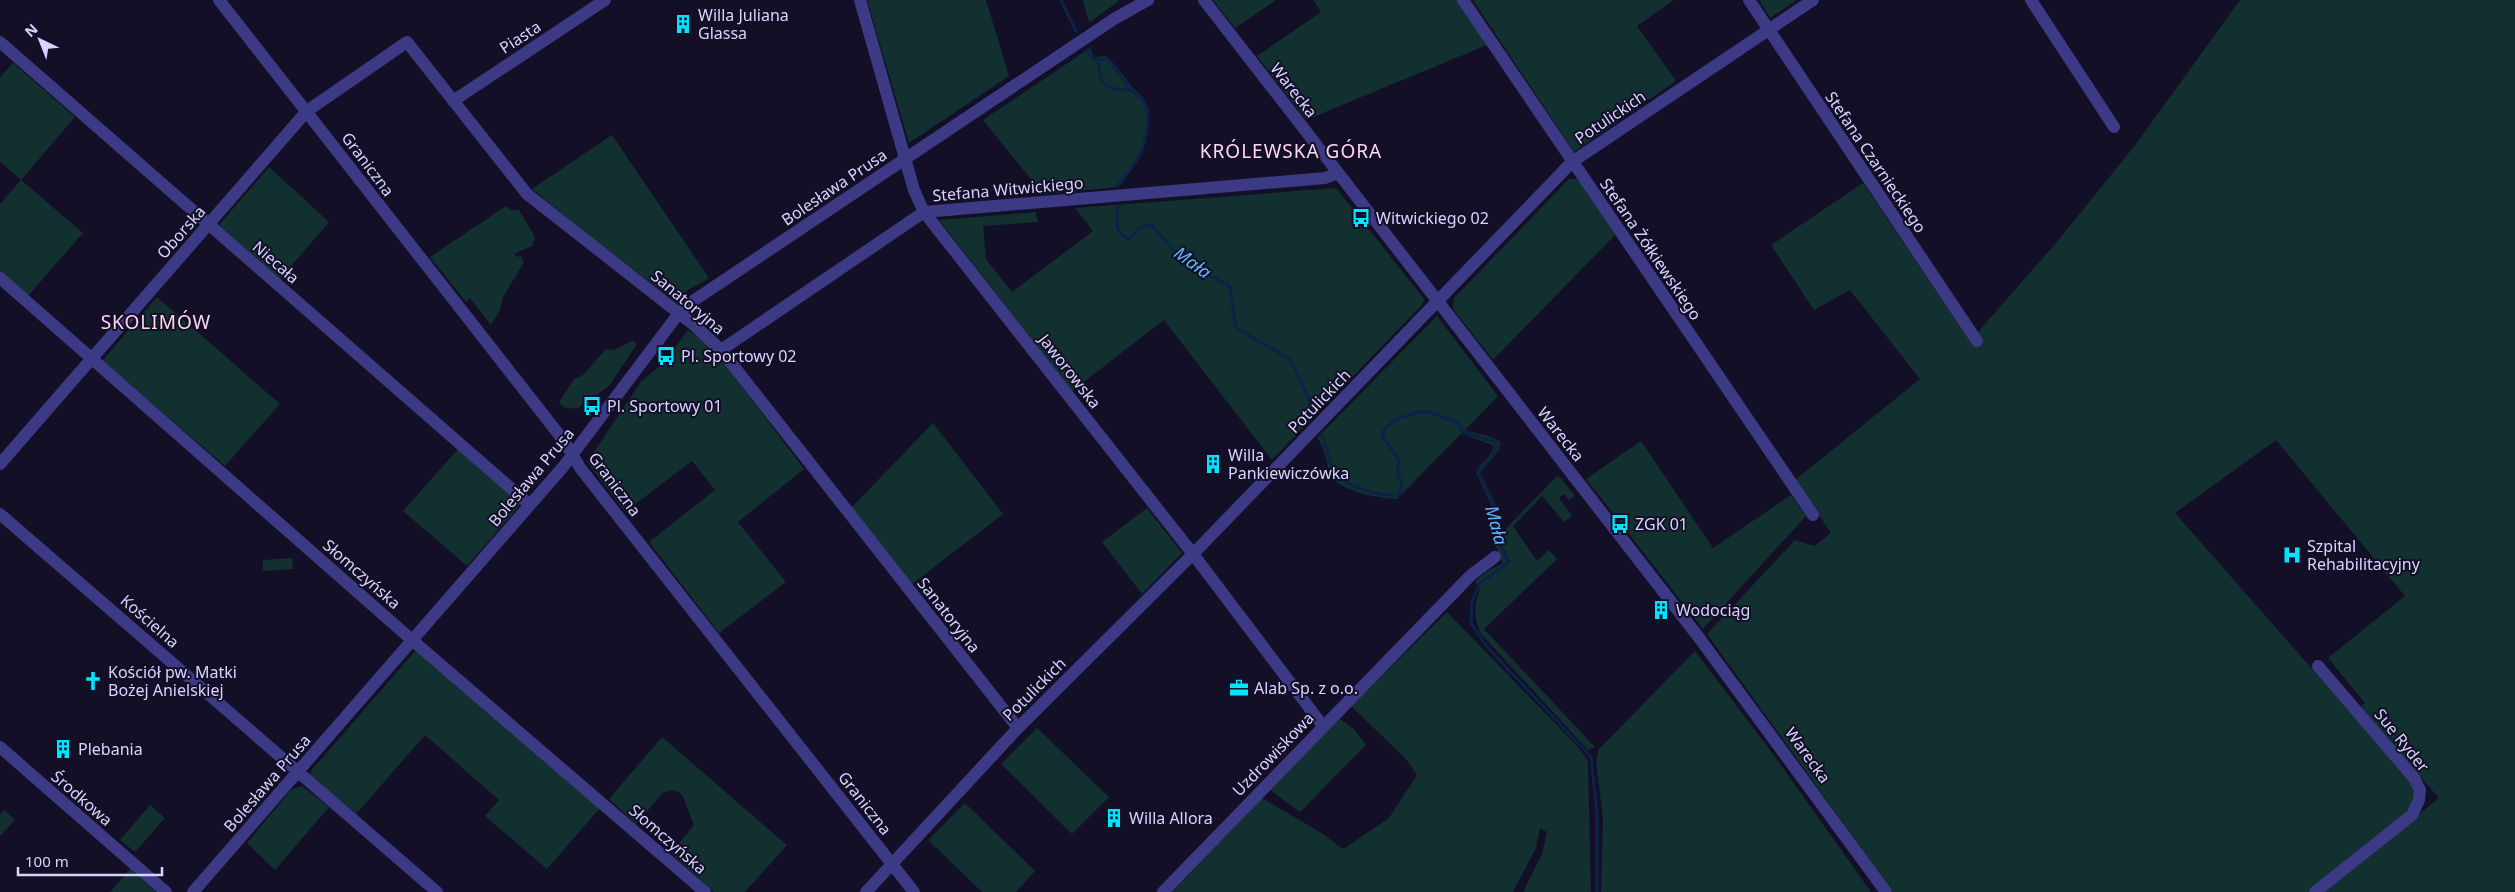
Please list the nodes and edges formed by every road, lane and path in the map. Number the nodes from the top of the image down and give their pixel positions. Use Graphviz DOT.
graph roads {
  1 [pos="219,0"];
  2 [pos="605,0"];
  3 [pos="860,0"];
  4 [pos="1134,0"];
  5 [pos="1148,0"];
  6 [pos="1204,0"];
  7 [pos="1463,0"];
  8 [pos="1748,0"];
  9 [pos="1813,0"];
  10 [pos="2031,0"];
  11 [pos="1114,19"];
  12 [pos="1768,30"];
  13 [pos="0,42"];
  14 [pos="407,42"];
  15 [pos="453,100"];
  16 [pos="307,111"];
  17 [pos="2114,127"];
  18 [pos="907,158"];
  19 [pos="1572,162"];
  20 [pos="1338,173"];
  21 [pos="924,212"];
  22 [pos="209,225"];
  23 [pos="0,278"];
  24 [pos="1438,302"];
  25 [pos="680,313"];
  26 [pos="1977,341"];
  27 [pos="720,350"];
  28 [pos="93,359"];
  29 [pos="573,455"];
  30 [pos="0,464"];
  31 [pos="530,505"];
  32 [pos="0,514"];
  33 [pos="1814,515"];
  34 [pos="1193,554"];
  35 [pos="1495,557"];
  36 [pos="412,640"];
  37 [pos="2318,666"];
  38 [pos="1323,726"];
  39 [pos="1018,728"];
  40 [pos="0,748"];
  41 [pos="297,773"];
  42 [pos="892,863"];
  43 [pos="166,892"];
  44 [pos="193,892"];
  45 [pos="437,892"];
  46 [pos="705,892"];
  47 [pos="866,892"];
  48 [pos="914,892"];
  49 [pos="1163,892"];
  50 [pos="1886,892"];
  51 [pos="2315,892"];
  1 -- 16 [label="street, Graniczna"];
  2 -- 15 [label="street, Piasta"];
  3 -- 18 [label="street, Jaworowska"];
  4 -- 11 [label="street, Bolesława Prusa"];
  5 -- 11 [label="street, Bolesława Prusa"];
  6 -- 20 [label="street, Warecka"];
  7 -- 19 [label="street, Stefana Żółkiewskiego"];
  8 -- 12 [label="street, Stefana Czarnieckiego"];
  9 -- 12 [label="street, Potulickich"];
  10 -- 17 [label="street"];
  11 -- 18 [label="street, Bolesława Prusa"];
  12 -- 19 [label="street, Potulickich"];
  12 -- 26 [label="street, Stefana Czarnieckiego"];
  13 -- 22 [label="street, Niecała"];
  14 -- 15 [label="street, Sanatoryjna"];
  14 -- 16 [label="street, Oborska"];
  15 -- 25 [label="street, Sanatoryjna"];
  16 -- 22 [label="street, Oborska"];
  16 -- 29 [label="street, Graniczna"];
  18 -- 21 [label="street, Jaworowska"];
  18 -- 25 [label="street, Bolesława Prusa"];
  19 -- 24 [label="street, Potulickich"];
  19 -- 33 [label="street, Stefana Żółkiewskiego"];
  20 -- 21 [label="street, Stefana Witwickiego"];
  20 -- 24 [label="street, Warecka"];
  21 -- 27 [label="street, Stefana Witwickiego"];
  21 -- 34 [label="street, Jaworowska"];
  22 -- 28 [label="street, Oborska"];
  22 -- 31 [label="street, Niecała"];
  23 -- 28 [label="street, Słomczyńska"];
  24 -- 34 [label="street, Potulickich"];
  24 -- 50 [label="street, Warecka"];
  25 -- 27 [label="street, Sanatoryjna"];
  25 -- 29 [label="street, Bolesława Prusa"];
  27 -- 39 [label="street, Sanatoryjna"];
  28 -- 30 [label="street, Oborska"];
  28 -- 36 [label="street, Słomczyńska"];
  29 -- 31 [label="street, Bolesława Prusa"];
  29 -- 42 [label="street, Graniczna"];
  31 -- 36 [label="street, Bolesława Prusa"];
  32 -- 41 [label="street, Kościelna"];
  34 -- 38 [label="street, Jaworowska"];
  34 -- 39 [label="street, Potulickich"];
  35 -- 38 [label="street, Uzdrowiskowa"];
  36 -- 41 [label="street, Bolesława Prusa"];
  36 -- 46 [label="street, Słomczyńska"];
  37 -- 51 [label="street, Sue Ryder"];
  38 -- 49 [label="street, Uzdrowiskowa"];
  39 -- 42 [label="street, Potulickich"];
  40 -- 43 [label="street, Środkowa"];
  41 -- 44 [label="street, Bolesława Prusa"];
  41 -- 45 [label="street, Kościelna"];
  42 -- 47 [label="street, Potulickich"];
  42 -- 48 [label="street, Graniczna"];
}
